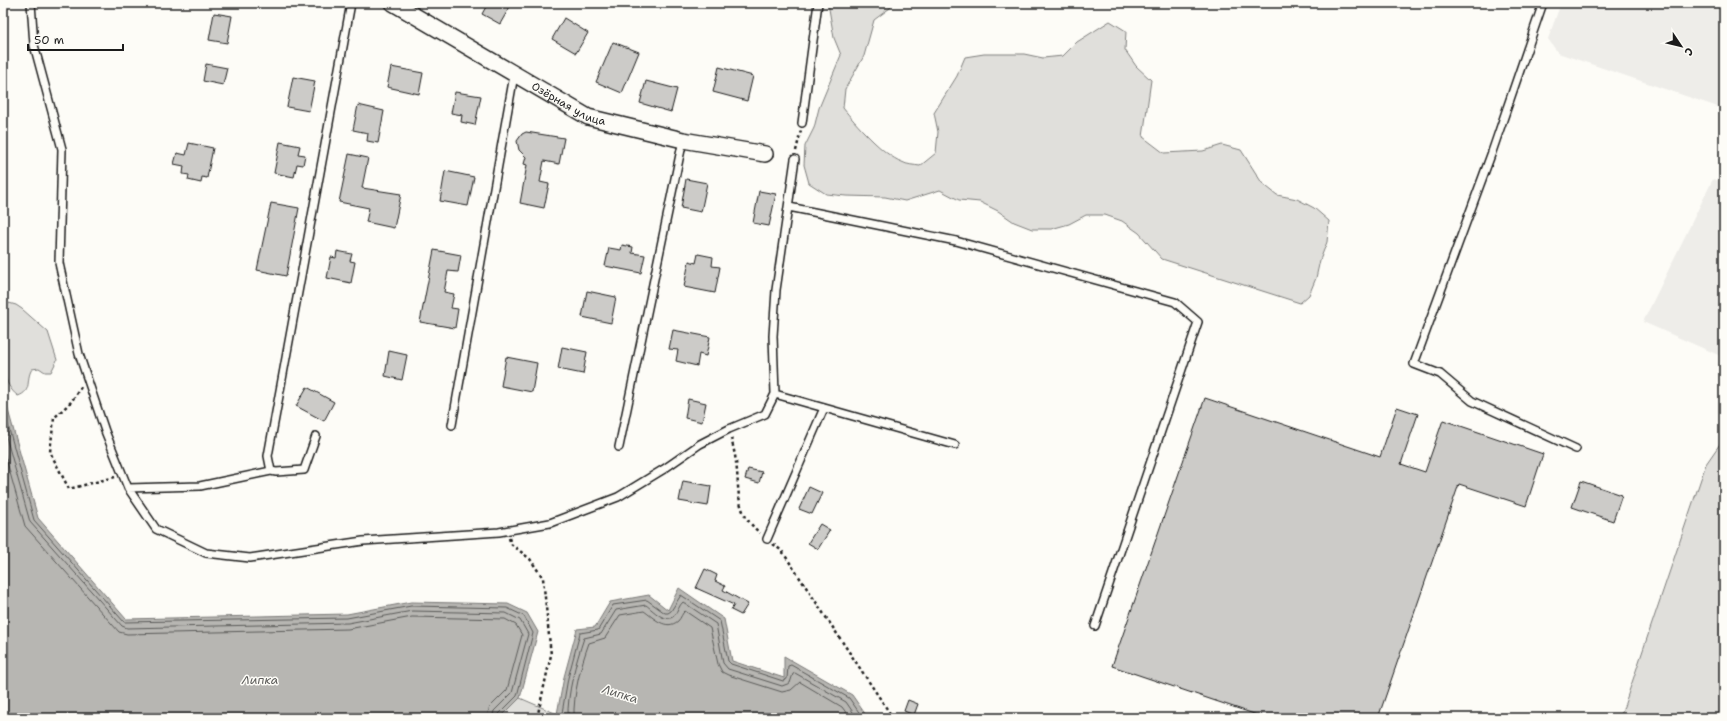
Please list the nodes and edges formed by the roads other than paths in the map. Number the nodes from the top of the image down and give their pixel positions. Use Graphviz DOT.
graph roads {
  1 [pos="31,3"];
  2 [pos="351,3"];
  3 [pos="392,3"];
  4 [pos="818,3"];
  5 [pos="1543,3"];
  6 [pos="514,75"];
  7 [pos="802,123"];
  8 [pos="683,140"];
  9 [pos="765,154"];
  10 [pos="795,159"];
  11 [pos="789,207"];
  12 [pos="775,394"];
  13 [pos="824,408"];
  14 [pos="452,425"];
  15 [pos="316,436"];
  16 [pos="955,445"];
  17 [pos="619,447"];
  18 [pos="1576,449"];
  19 [pos="271,471"];
  20 [pos="128,488"];
  21 [pos="767,539"];
  22 [pos="1095,626"];
  1 -- 20 [label="lane"];
  2 -- 19 [label="lane"];
  3 -- 6 [label="street, Озёрная улица"];
  4 -- 7 [label="lane"];
  5 -- 18 [label="lane"];
  6 -- 8 [label="street, Озёрная улица"];
  6 -- 14 [label="lane"];
  8 -- 9 [label="street, Озёрная улица"];
  8 -- 17 [label="lane"];
  10 -- 11 [label="lane"];
  11 -- 12 [label="lane"];
  11 -- 22 [label="lane"];
  12 -- 13 [label="lane"];
  12 -- 20 [label="lane"];
  13 -- 16 [label="lane"];
  13 -- 21 [label="lane"];
  15 -- 19 [label="lane"];
  19 -- 20 [label="lane"];
}
